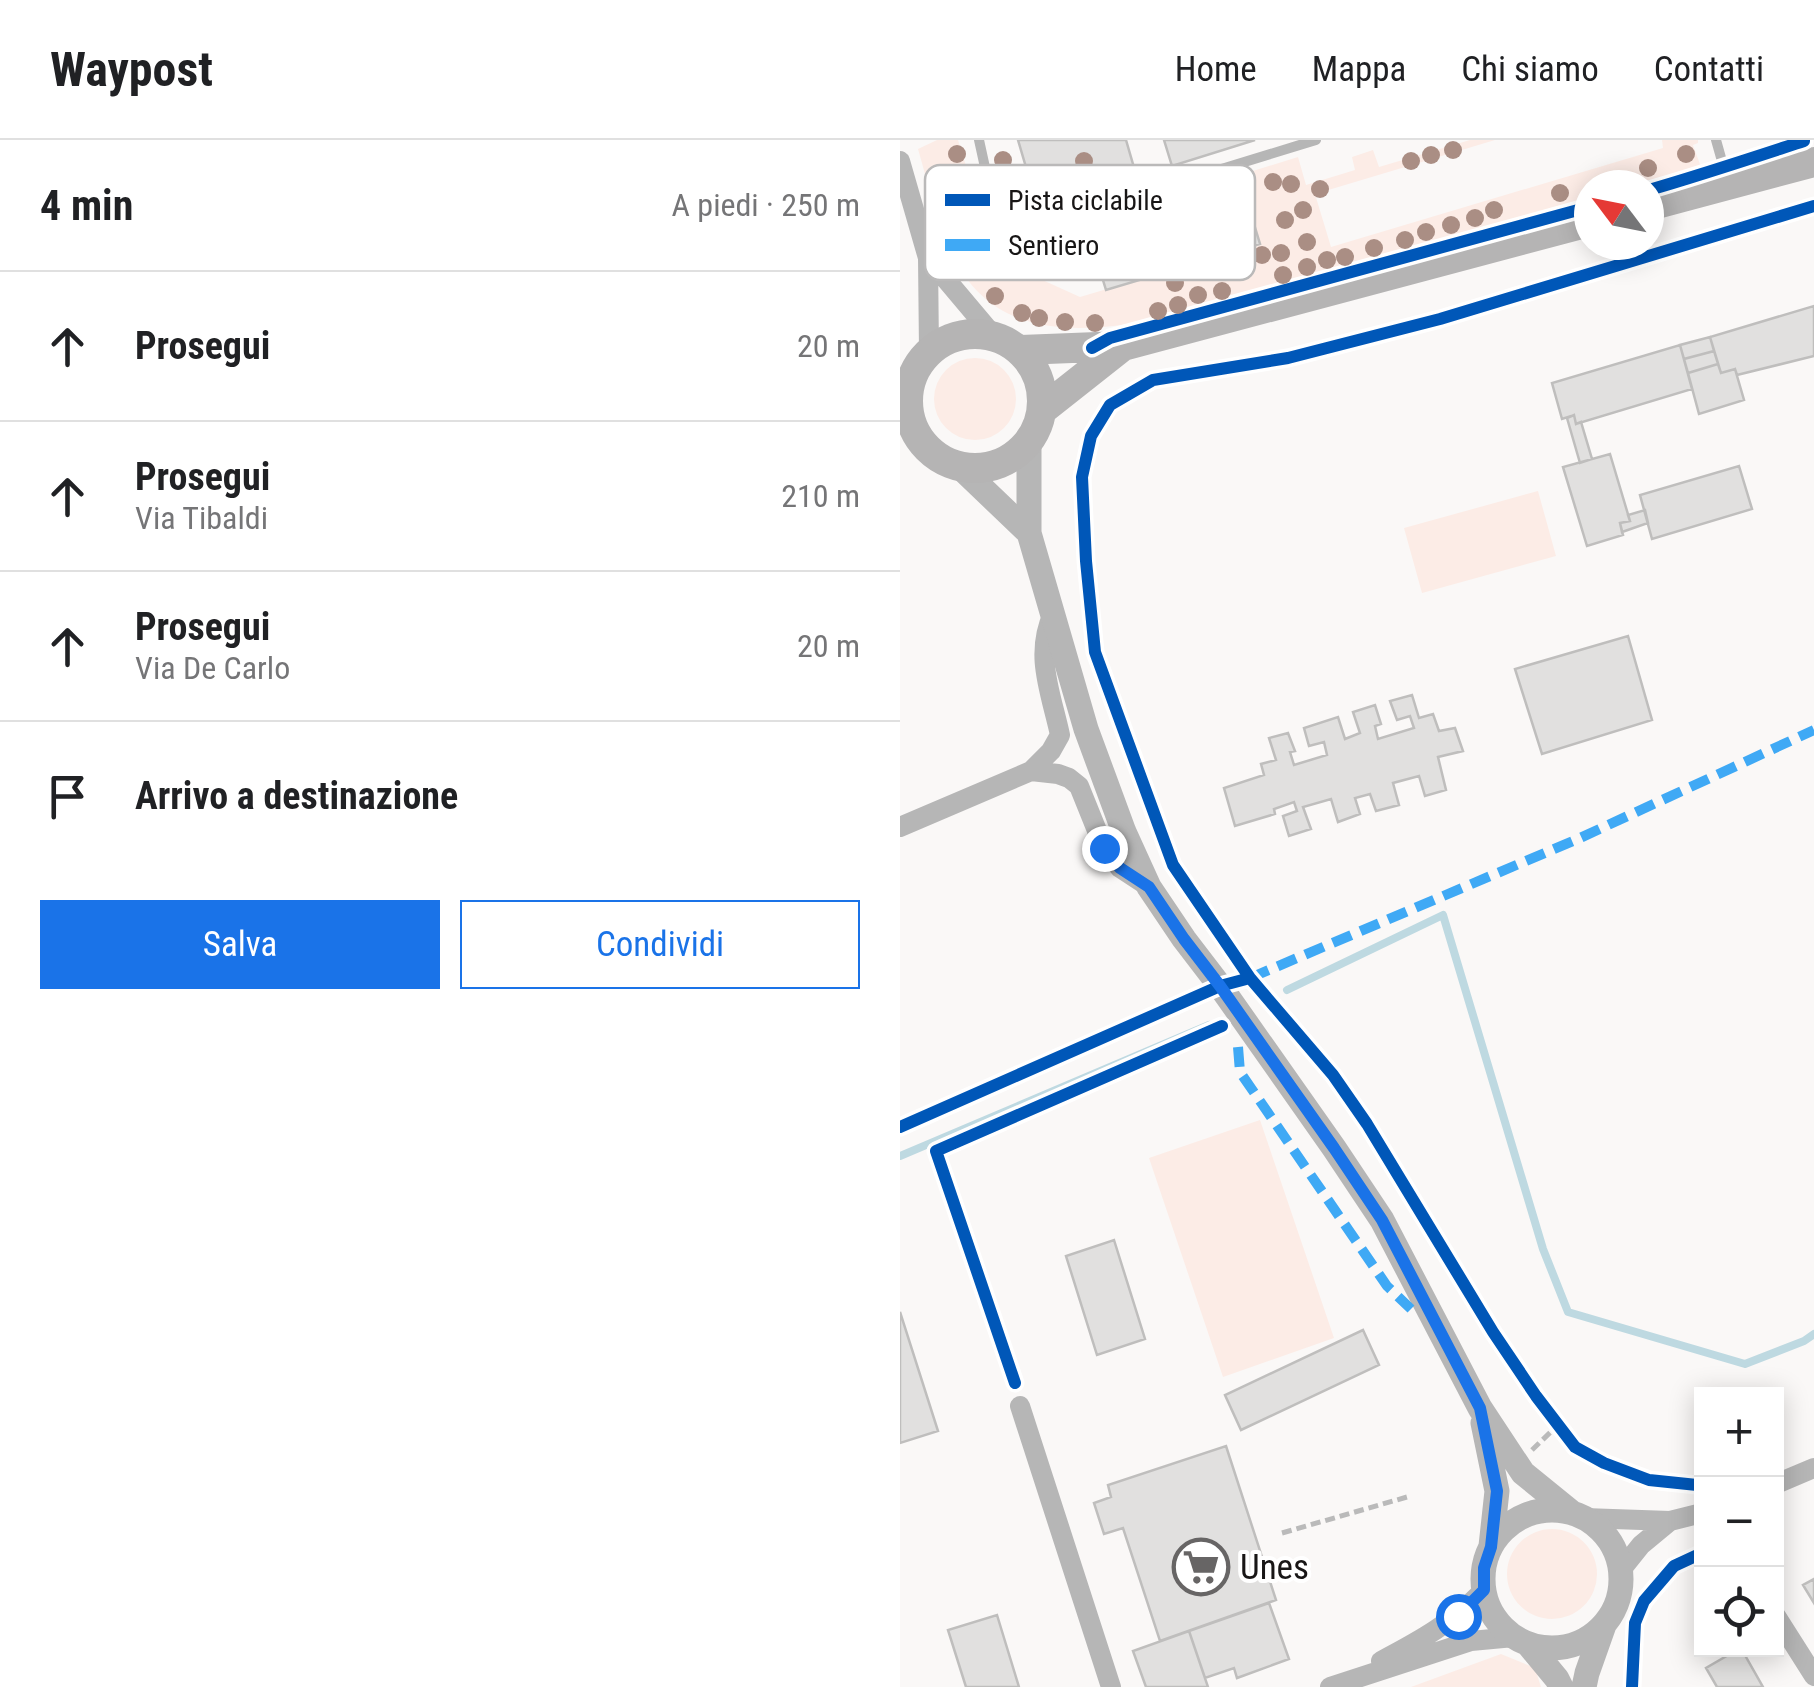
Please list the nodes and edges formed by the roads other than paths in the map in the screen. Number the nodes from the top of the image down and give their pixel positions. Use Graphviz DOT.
graph roads {
  1 [pos="978,140"];
  2 [pos="1316,140"];
  3 [pos="1716,140"];
  4 [pos="900,161"];
  5 [pos="1814,162"];
  6 [pos="984,165"];
  7 [pos="1235,165"];
  8 [pos="1729,185"];
  9 [pos="1664,202"];
  10 [pos="1574,226"];
  11 [pos="925,248"];
  12 [pos="928,280"];
  13 [pos="947,280"];
  14 [pos="992,334"];
  15 [pos="1124,346"];
  16 [pos="1021,350"];
  17 [pos="929,351"];
  18 [pos="905,382"];
  19 [pos="1042,410"];
  20 [pos="1029,442"];
  21 [pos="914,446"];
  22 [pos="959,466"];
  23 [pos="1029,533"];
  24 [pos="1053,614"];
  25 [pos="1031,772"];
  26 [pos="900,827"];
  27 [pos="1149,887"];
  28 [pos="1020,1406"];
  29 [pos="1480,1408"];
  30 [pos="1814,1468"];
  31 [pos="1784,1481"];
  32 [pos="1577,1515"];
  33 [pos="1694,1515"];
  34 [pos="1670,1521"];
  35 [pos="1491,1547"];
  36 [pos="1621,1570"];
  37 [pos="1484,1590"];
  38 [pos="1604,1625"];
  39 [pos="1784,1629"];
  40 [pos="1521,1640"];
  41 [pos="1814,1676"];
  42 [pos="1335,1685"];
  43 [pos="1110,1687"];
  44 [pos="1561,1687"];
  45 [pos="1584,1687"];
  1 -- 6 [label="lane"];
  2 -- 7 [label="lane"];
  3 -- 8 [label="lane"];
  4 -- 11 [label="street"];
  5 -- 8 [label="main road"];
  8 -- 9 [label="main road"];
  10 -- 15 [label="main road"];
  12 -- 17 [label="street"];
  13 -- 14 [label="street"];
  14 -- 16 [label="main road"];
  14 -- 17 [label="main road"];
  15 -- 16 [label="main road"];
  15 -- 19 [label="main road"];
  16 -- 19 [label="main road"];
  17 -- 18 [label="main road"];
  18 -- 21 [label="main road"];
  19 -- 20 [label="main road"];
  20 -- 22 [label="main road"];
  20 -- 23 [label="street"];
  21 -- 22 [label="main road"];
  22 -- 23 [label="street"];
  23 -- 24 [label="street"];
  24 -- 25 [label="street"];
  24 -- 27 [label="street"];
  25 -- 26 [label="street"];
  25 -- 27 [label="street"];
  27 -- 29 [label="street"];
  28 -- 43 [label="street"];
  29 -- 32 [label="street"];
  29 -- 35 [label="street"];
  30 -- 31 [label="street"];
  32 -- 34 [label="street"];
  32 -- 35 [label="street"];
  32 -- 36 [label="street"];
  33 -- 34 [label="street"];
  34 -- 36 [label="street"];
  35 -- 37 [label="street"];
  36 -- 38 [label="street"];
  37 -- 40 [label="street"];
  37 -- 42 [label="street"];
  38 -- 40 [label="street"];
  38 -- 45 [label="street"];
  39 -- 41 [label="street"];
  40 -- 42 [label="street"];
  40 -- 44 [label="street"];
}
